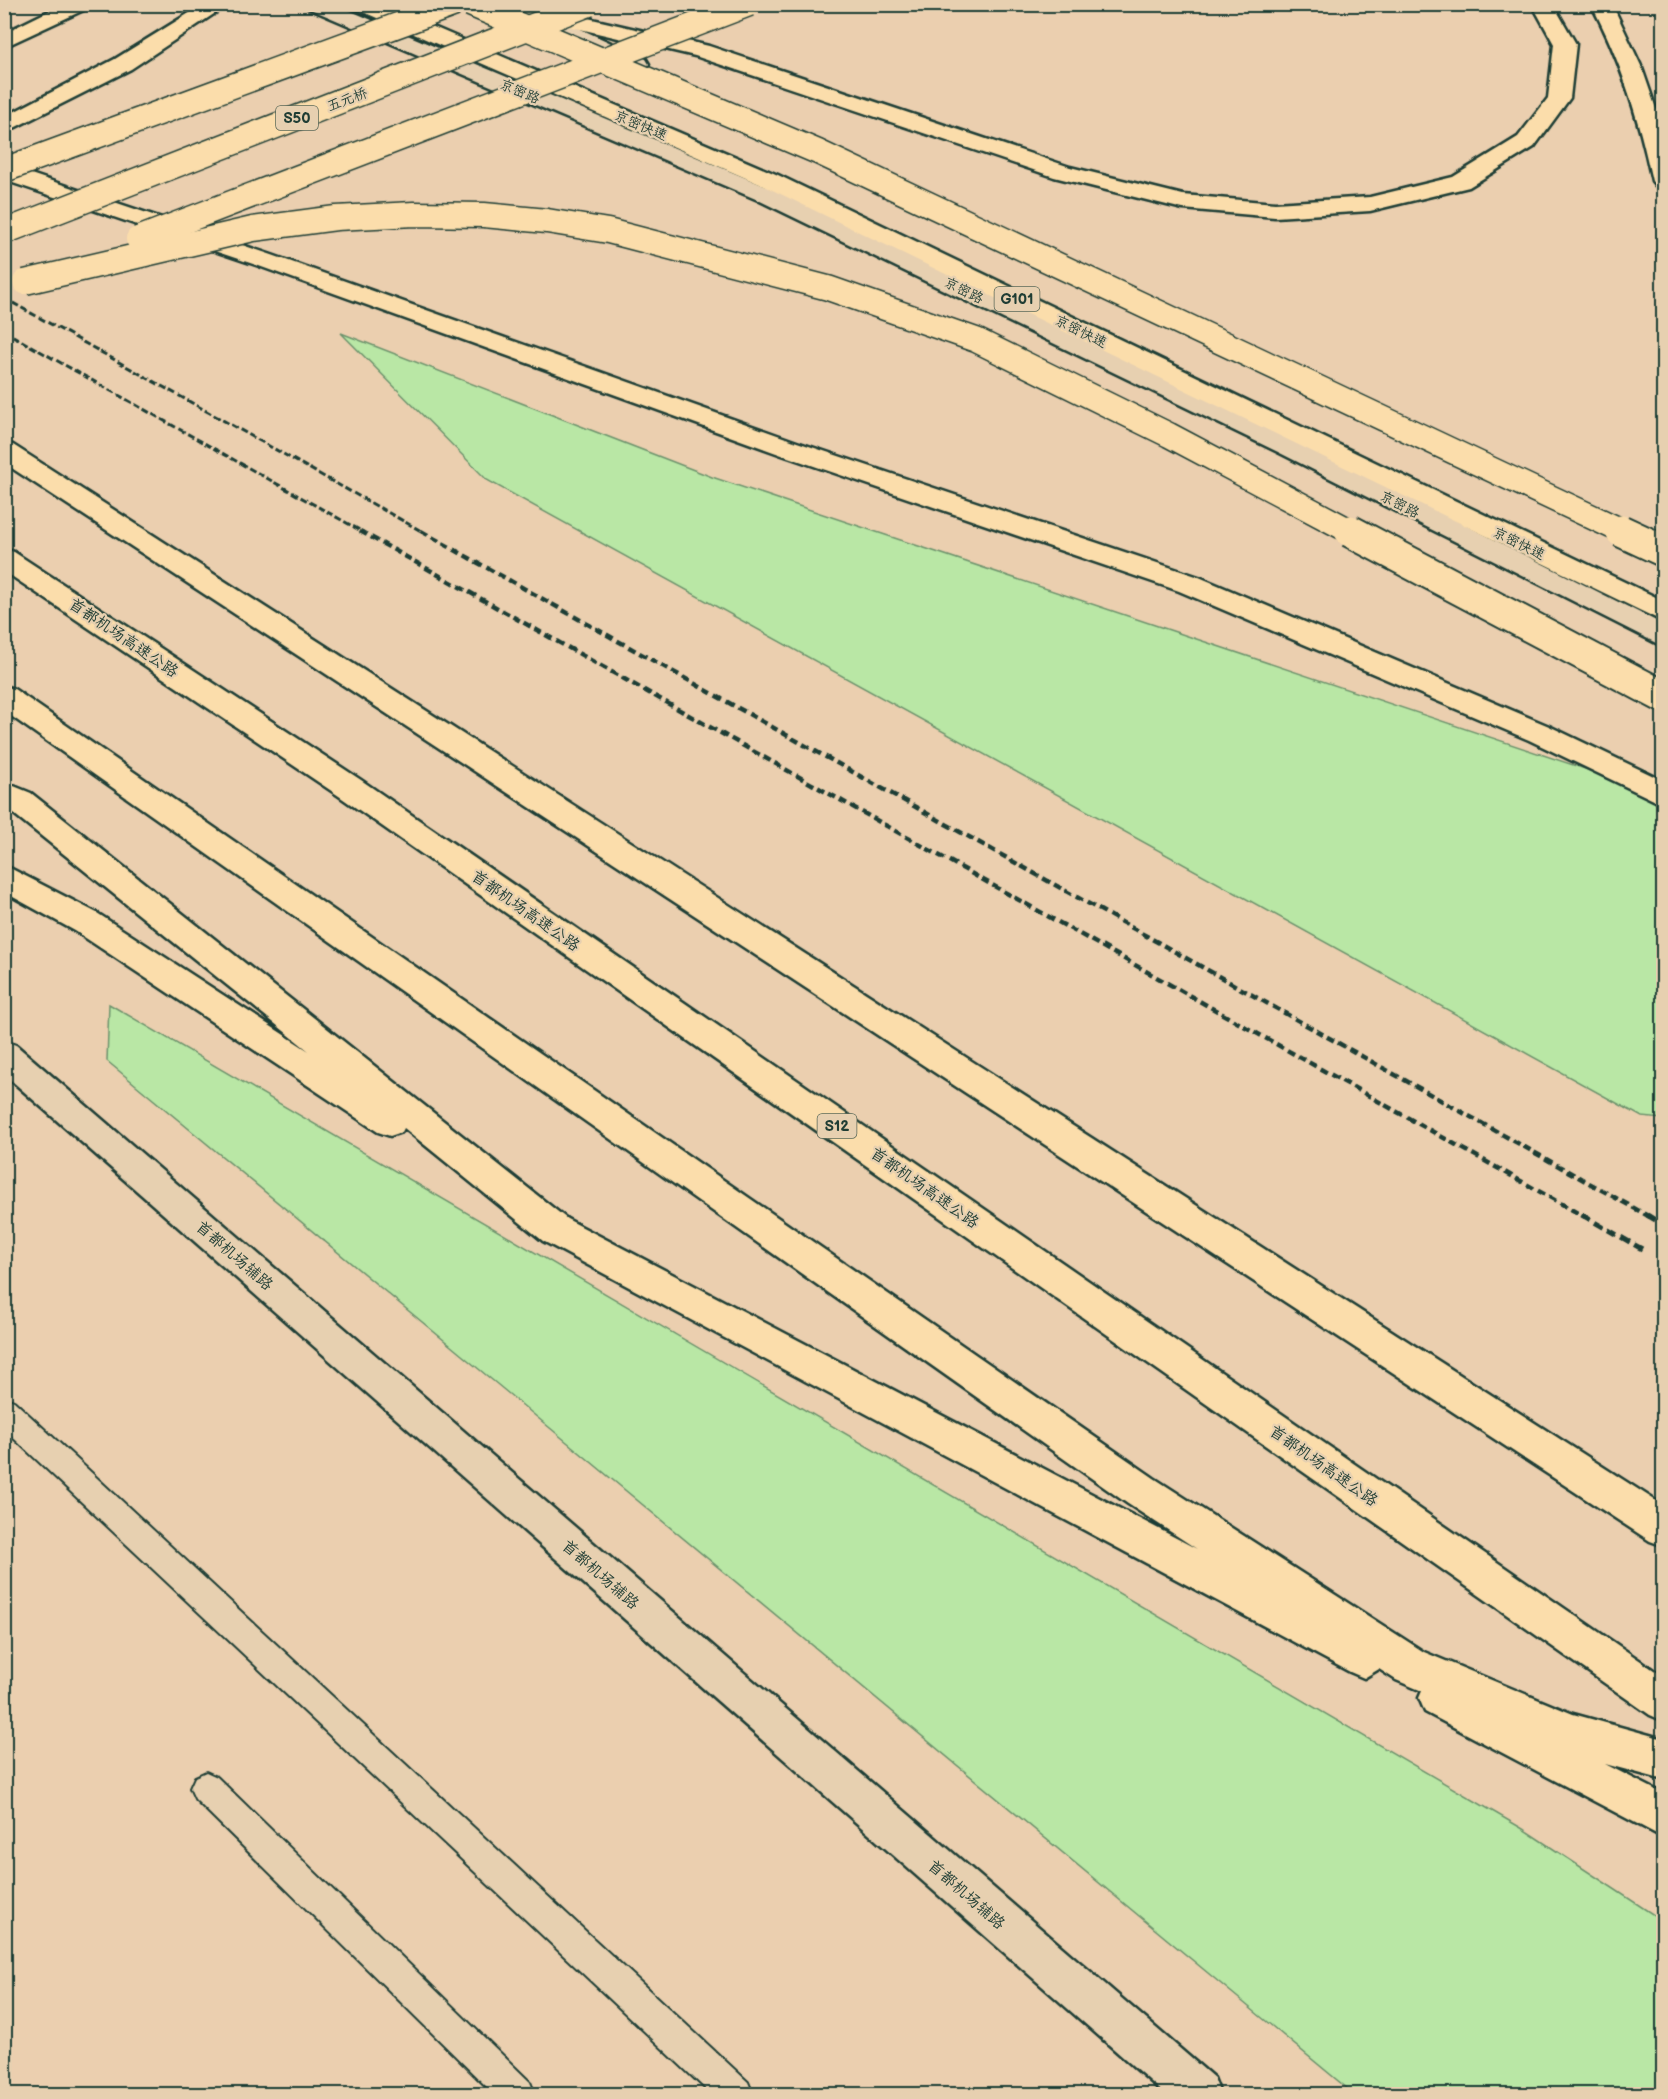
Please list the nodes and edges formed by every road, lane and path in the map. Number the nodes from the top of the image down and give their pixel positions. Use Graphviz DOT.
graph roads {
  1 [pos="81,4"];
  2 [pos="219,4"];
  3 [pos="315,4"];
  4 [pos="361,4"];
  5 [pos="455,4"];
  6 [pos="470,4"];
  7 [pos="590,4"];
  8 [pos="749,4"];
  9 [pos="1542,4"];
  10 [pos="1601,4"];
  11 [pos="516,7"];
  12 [pos="4,41"];
  13 [pos="4,126"];
  14 [pos="4,171"];
  15 [pos="1664,181"];
  16 [pos="4,232"];
  17 [pos="15,286"];
  18 [pos="4,451"];
  19 [pos="1658,549"];
  20 [pos="4,558"];
  21 [pos="1664,613"];
  22 [pos="1664,637"];
  23 [pos="4,696"];
  24 [pos="1664,697"];
  25 [pos="4,794"];
  26 [pos="1664,794"];
  27 [pos="4,877"];
  28 [pos="4,1054"];
  29 [pos="555,1230"];
  30 [pos="4,1410"];
  31 [pos="1664,1528"];
  32 [pos="1664,1701"];
  33 [pos="1664,1760"];
  34 [pos="206,1788"];
  35 [pos="1664,1817"];
  36 [pos="518,2094"];
  37 [pos="736,2094"];
  38 [pos="1198,2094"];
  1 -- 12 [label="highway"];
  2 -- 13 [label="highway"];
  3 -- 22 [label="main road, 京密路 / G101"];
  4 -- 21 [label="highway, 京密快速 / G101, bridge"];
  5 -- 14 [label="highway, bridge"];
  6 -- 19 [label="highway, bridge"];
  7 -- 16 [label="highway, 五元桥 / S50, bridge"];
  8 -- 17 [label="highway, bridge"];
  9 -- 11 [label="highway"];
  10 -- 15 [label="highway"];
  11 -- 19 [label="main road"];
  14 -- 26 [label="highway"];
  17 -- 24 [label="highway, bridge"];
  18 -- 31 [label="highway"];
  20 -- 32 [label="highway, 首都机场高速公路 / S12"];
  23 -- 33 [label="highway"];
  25 -- 29 [label="highway"];
  27 -- 29 [label="highway"];
  28 -- 38 [label="main road, 首都机场辅路"];
  29 -- 35 [label="highway"];
  30 -- 37 [label="lane"];
  34 -- 36 [label="lane"];
}
